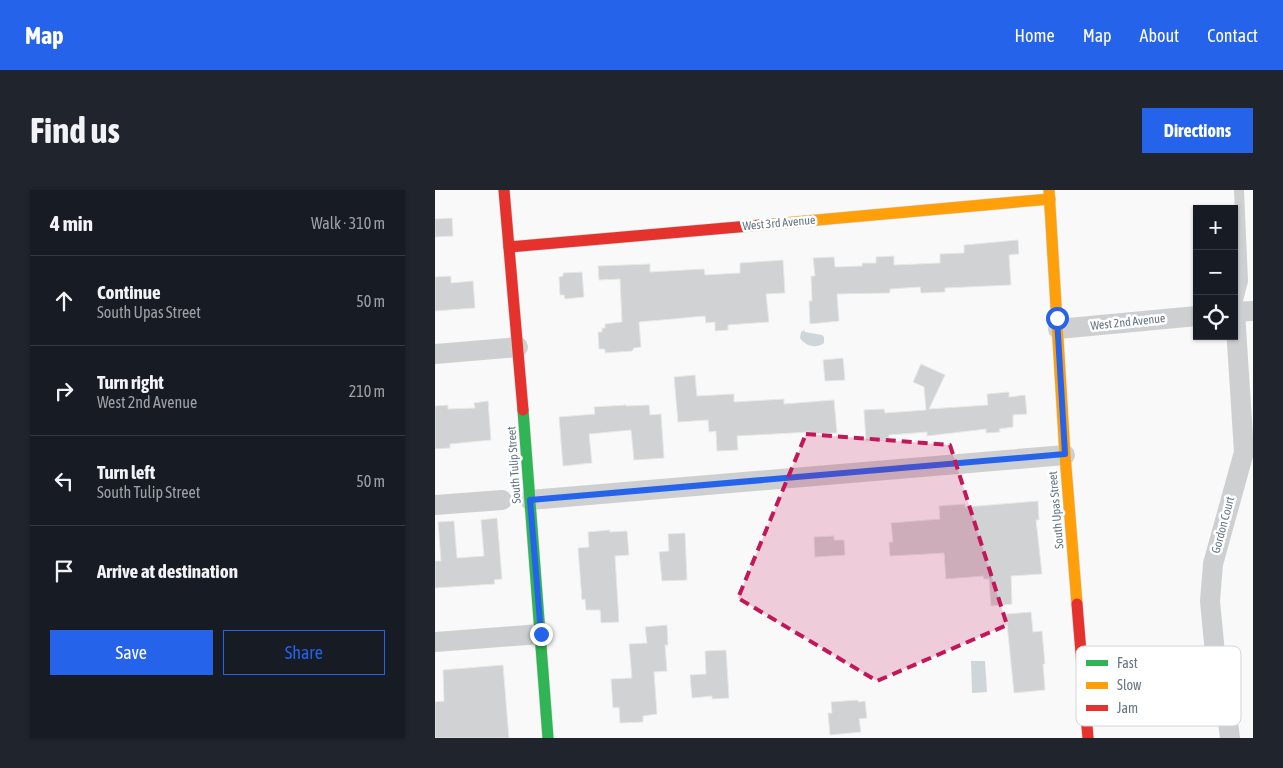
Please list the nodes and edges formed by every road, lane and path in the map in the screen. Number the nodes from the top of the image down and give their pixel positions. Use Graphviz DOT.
graph roads {
  1 [pos="503,190"];
  2 [pos="1239,190"];
  3 [pos="1049,195"];
  4 [pos="509,247"];
  5 [pos="1241,312"];
  6 [pos="1193,316"];
  7 [pos="1058,329"];
  8 [pos="518,347"];
  9 [pos="435,354"];
  10 [pos="1065,454"];
  11 [pos="503,500"];
  12 [pos="530,500"];
  13 [pos="435,505"];
  14 [pos="541,634"];
  15 [pos="435,642"];
  16 [pos="1081,646"];
  17 [pos="1214,646"];
  18 [pos="549,738"];
  1 -- 4 [label="street, South Tulip Street"];
  2 -- 5 [label="lane"];
  3 -- 4 [label="street, West 3rd Avenue"];
  3 -- 7 [label="street, South Upas Street"];
  4 -- 8 [label="street, South Tulip Street"];
  5 -- 17 [label="street, Gordon Court"];
  6 -- 7 [label="street, West 2nd Avenue"];
  7 -- 10 [label="street, South Upas Street"];
  8 -- 9 [label="street"];
  8 -- 12 [label="street, South Tulip Street"];
  10 -- 12 [label="street"];
  10 -- 16 [label="street, South Upas Street"];
  11 -- 13 [label="street"];
  12 -- 14 [label="street, South Tulip Street"];
  14 -- 15 [label="street"];
  14 -- 18 [label="street, South Tulip Street"];
}
